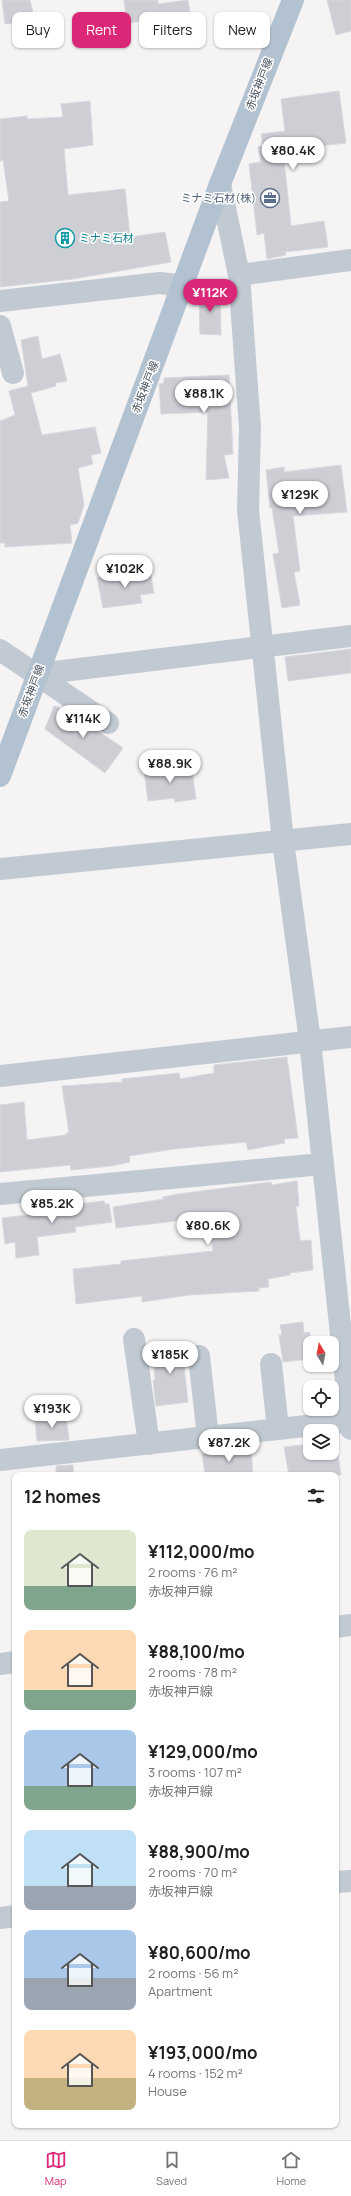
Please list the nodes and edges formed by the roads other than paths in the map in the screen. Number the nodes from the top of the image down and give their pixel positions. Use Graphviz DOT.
graph roads {
  1 [pos="292,0"];
  2 [pos="220,184"];
  3 [pos="351,260"];
  4 [pos="239,275"];
  5 [pos="183,286"];
  6 [pos="0,301"];
  7 [pos="0,326"];
  8 [pos="13,373"];
  9 [pos="351,636"];
  10 [pos="262,648"];
  11 [pos="4,661"];
  12 [pos="38,674"];
  13 [pos="108,723"];
  14 [pos="0,776"];
  15 [pos="351,834"];
  16 [pos="283,841"];
  17 [pos="0,869"];
  18 [pos="351,1037"];
  19 [pos="310,1041"];
  20 [pos="0,1076"];
  21 [pos="322,1164"];
  22 [pos="0,1194"];
  23 [pos="134,1339"];
  24 [pos="198,1356"];
  25 [pos="271,1364"];
  26 [pos="351,1424"];
  27 [pos="278,1429"];
  28 [pos="208,1437"];
  29 [pos="149,1444"];
  30 [pos="0,1460"];
  31 [pos="351,1625"];
  32 [pos="339,1627"];
  33 [pos="12,1662"];
  34 [pos="0,1664"];
  35 [pos="351,1881"];
  36 [pos="339,1882"];
  37 [pos="12,1916"];
  38 [pos="0,1918"];
  1 -- 2 [label="main road, 赤坂神戸線"];
  2 -- 4 [label="street"];
  2 -- 5 [label="main road, 赤坂神戸線"];
  3 -- 4 [label="street"];
  4 -- 10 [label="street"];
  5 -- 6 [label="street"];
  5 -- 12 [label="main road, 赤坂神戸線"];
  7 -- 8 [label="street"];
  9 -- 10 [label="street"];
  10 -- 12 [label="street"];
  10 -- 16 [label="street"];
  11 -- 12 [label="street"];
  12 -- 13 [label="street"];
  12 -- 14 [label="main road, 赤坂神戸線"];
  15 -- 16 [label="street"];
  16 -- 17 [label="street"];
  16 -- 19 [label="street"];
  18 -- 19 [label="street"];
  19 -- 20 [label="street"];
  19 -- 21 [label="street"];
  21 -- 22 [label="street"];
  21 -- 26 [label="street"];
  23 -- 29 [label="street"];
  24 -- 28 [label="street"];
  25 -- 27 [label="street"];
  26 -- 27 [label="street"];
  27 -- 28 [label="street"];
  28 -- 29 [label="street"];
  29 -- 30 [label="street"];
  31 -- 32 [label="street"];
  33 -- 34 [label="street"];
  35 -- 36 [label="street"];
  37 -- 38 [label="street"];
}
